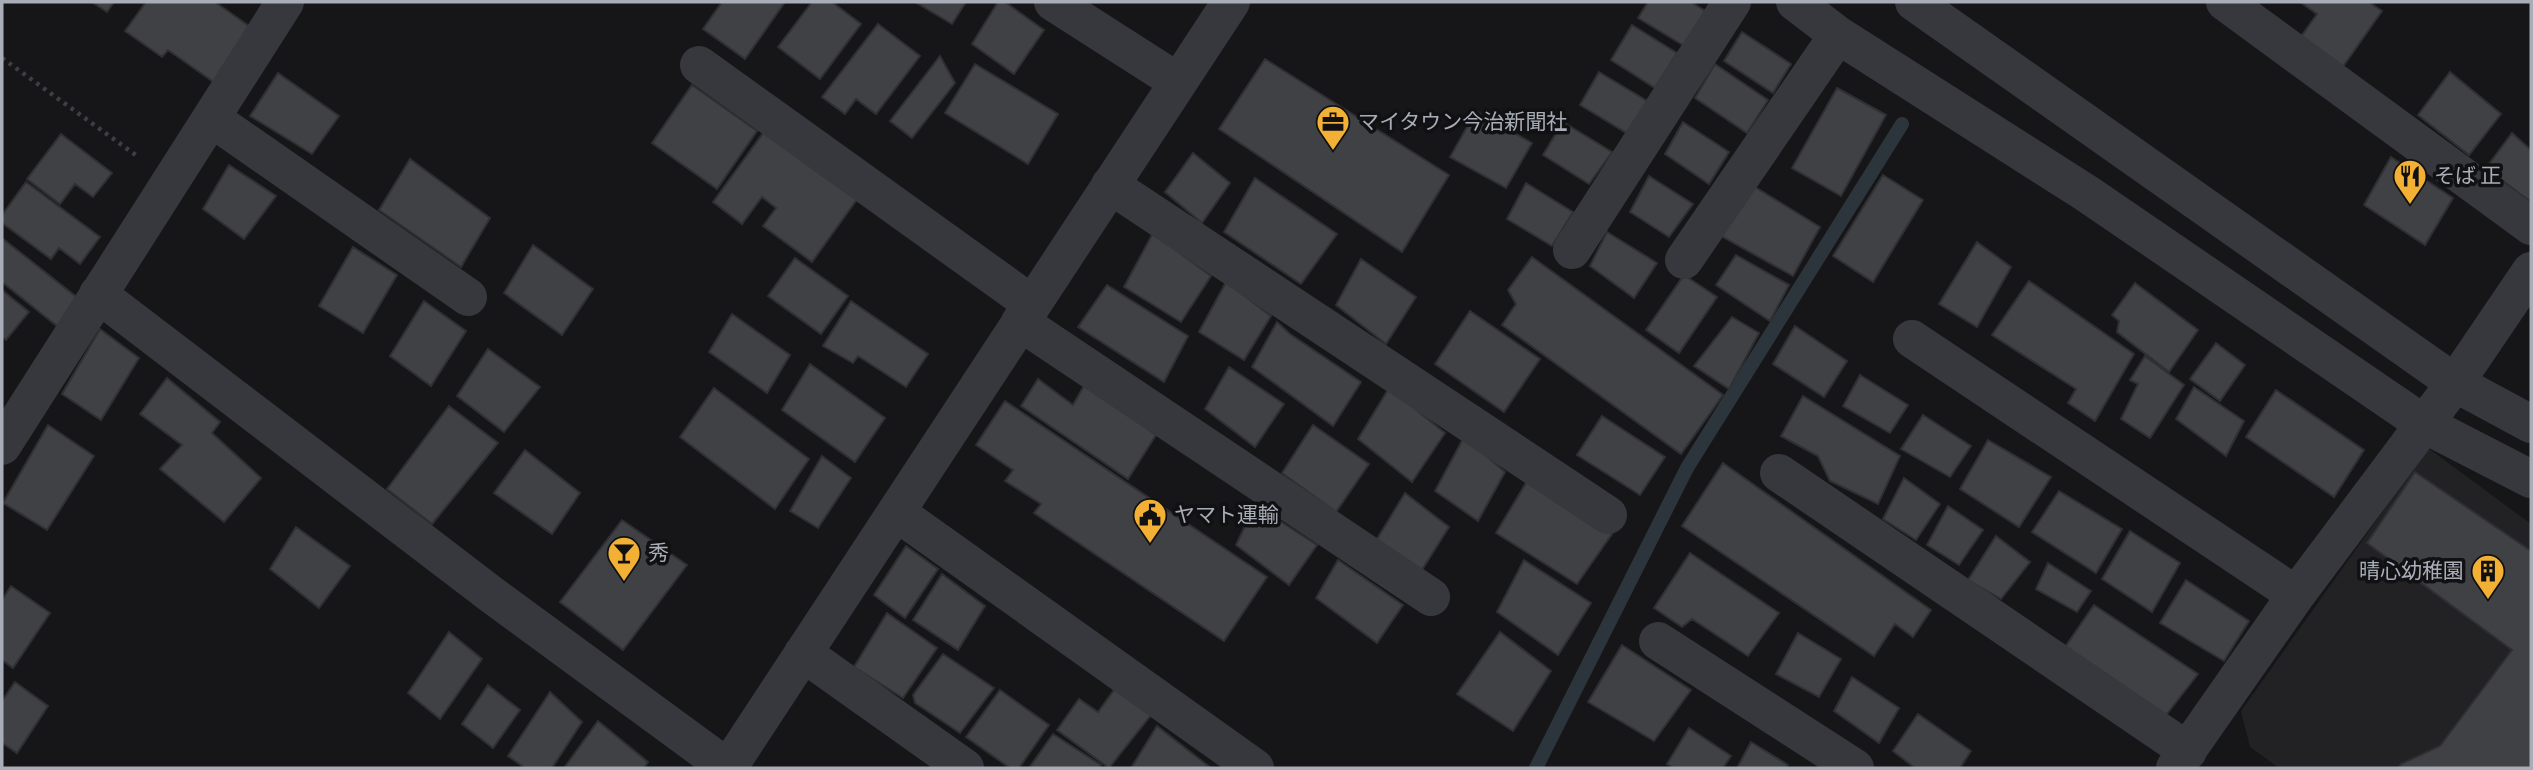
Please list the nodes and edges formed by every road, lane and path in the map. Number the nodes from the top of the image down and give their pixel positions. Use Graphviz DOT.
graph roads {
  1 [pos="285,2"];
  2 [pos="1053,2"];
  3 [pos="1230,2"];
  4 [pos="1732,2"];
  5 [pos="1795,2"];
  6 [pos="1914,2"];
  7 [pos="2225,2"];
  8 [pos="1838,35"];
  9 [pos="2,58"];
  10 [pos="699,65"];
  11 [pos="1178,82"];
  12 [pos="211,118"];
  13 [pos="171,181"];
  14 [pos="1110,185"];
  15 [pos="2531,226"];
  16 [pos="1572,250"];
  17 [pos="1684,260"];
  18 [pos="2531,271"];
  19 [pos="99,294"];
  20 [pos="468,297"];
  21 [pos="1026,313"];
  22 [pos="1912,339"];
  23 [pos="2455,383"];
  24 [pos="2424,424"];
  25 [pos="2531,424"];
  26 [pos="2,446"];
  27 [pos="1779,473"];
  28 [pos="2531,479"];
  29 [pos="896,512"];
  30 [pos="1608,515"];
  31 [pos="2296,595"];
  32 [pos="1431,597"];
  33 [pos="1658,641"];
  34 [pos="803,653"];
  35 [pos="2181,759"];
  36 [pos="728,768"];
  37 [pos="965,768"];
  38 [pos="1255,768"];
  39 [pos="1855,768"];
  1 -- 12 [label="street"];
  2 -- 11 [label="street"];
  3 -- 11 [label="street"];
  4 -- 16 [label="street"];
  5 -- 8 [label="street"];
  6 -- 23 [label="street"];
  7 -- 15 [label="street"];
  8 -- 17 [label="street"];
  8 -- 24 [label="street"];
  9 -- 13 [label="path"];
  10 -- 21 [label="street"];
  11 -- 14 [label="street"];
  12 -- 13 [label="street"];
  12 -- 20 [label="street"];
  13 -- 19 [label="street"];
  14 -- 21 [label="street"];
  14 -- 30 [label="street"];
  18 -- 23 [label="street"];
  19 -- 26 [label="street"];
  19 -- 36 [label="street"];
  21 -- 29 [label="street"];
  21 -- 32 [label="street"];
  22 -- 31 [label="street"];
  23 -- 24 [label="street"];
  23 -- 25 [label="street"];
  24 -- 28 [label="street"];
  24 -- 31 [label="street"];
  27 -- 35 [label="street"];
  29 -- 34 [label="street"];
  29 -- 38 [label="street"];
  31 -- 35 [label="street"];
  33 -- 39 [label="street"];
  34 -- 36 [label="street"];
  34 -- 37 [label="street"];
}
